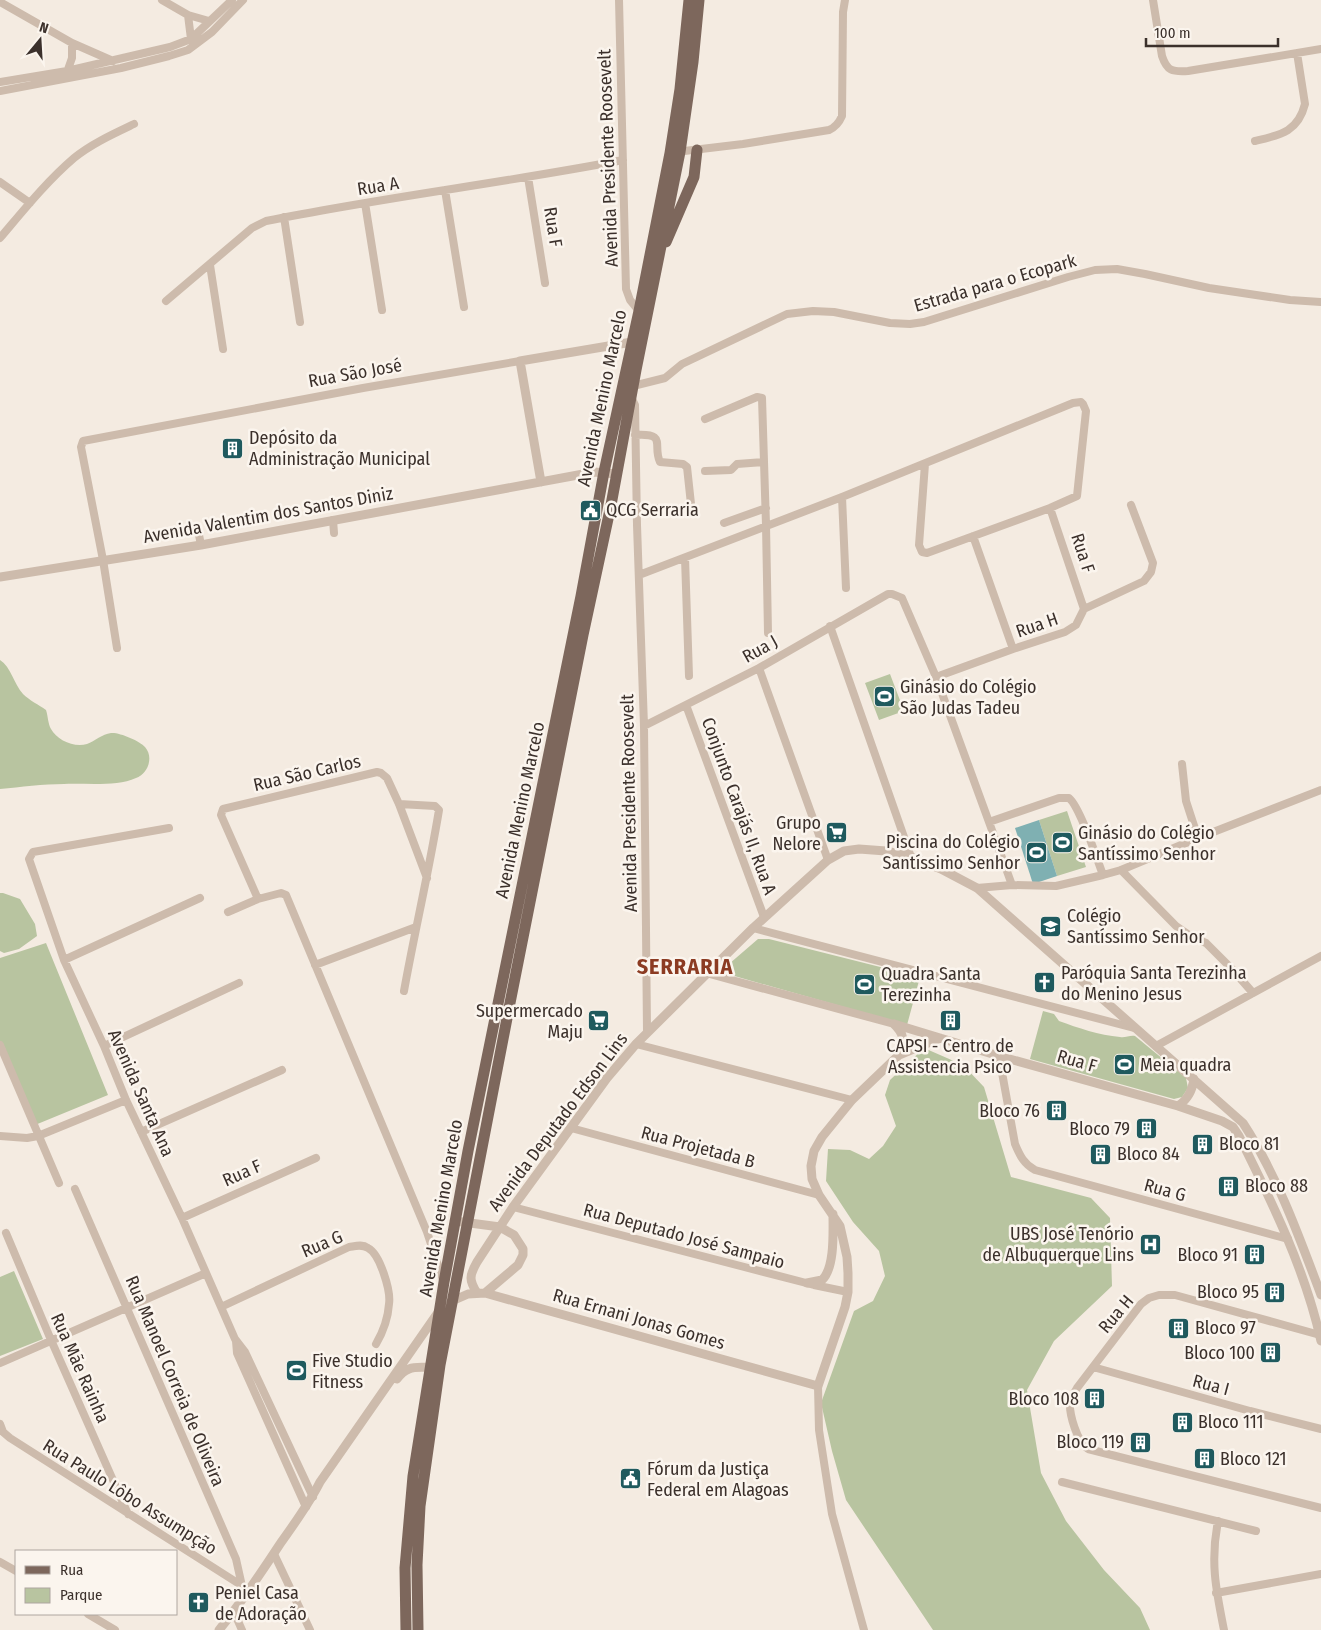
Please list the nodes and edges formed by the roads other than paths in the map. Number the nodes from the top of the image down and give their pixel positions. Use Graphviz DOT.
graph roads {
  1 [pos="162,0"];
  2 [pos="232,0"];
  3 [pos="243,0"];
  4 [pos="619,0"];
  5 [pos="689,0"];
  6 [pos="699,0"];
  7 [pos="845,0"];
  8 [pos="1153,0"];
  9 [pos="0,2"];
  10 [pos="188,15"];
  11 [pos="210,21"];
  12 [pos="191,38"];
  13 [pos="72,43"];
  14 [pos="1321,49"];
  15 [pos="1297,53"];
  16 [pos="113,60"];
  17 [pos="121,68"];
  18 [pos="66,75"];
  19 [pos="0,82"];
  20 [pos="0,91"];
  21 [pos="134,124"];
  22 [pos="1256,140"];
  23 [pos="697,150"];
  24 [pos="675,152"];
  25 [pos="623,160"];
  26 [pos="528,177"];
  27 [pos="0,182"];
  28 [pos="445,190"];
  29 [pos="30,203"];
  30 [pos="365,203"];
  31 [pos="284,217"];
  32 [pos="0,238"];
  33 [pos="657,262"];
  34 [pos="210,265"];
  35 [pos="545,283"];
  36 [pos="166,302"];
  37 [pos="1321,302"];
  38 [pos="464,307"];
  39 [pos="382,310"];
  40 [pos="639,310"];
  41 [pos="300,322"];
  42 [pos="632,342"];
  43 [pos="223,349"];
  44 [pos="520,361"];
  45 [pos="632,391"];
  46 [pos="704,419"];
  47 [pos="635,435"];
  48 [pos="764,462"];
  49 [pos="925,464"];
  50 [pos="705,471"];
  51 [pos="604,472"];
  52 [pos="617,474"];
  53 [pos="541,482"];
  54 [pos="842,497"];
  55 [pos="1131,506"];
  56 [pos="637,508"];
  57 [pos="766,508"];
  58 [pos="1050,508"];
  59 [pos="333,520"];
  60 [pos="724,523"];
  61 [pos="766,526"];
  62 [pos="199,534"];
  63 [pos="334,534"];
  64 [pos="973,536"];
  65 [pos="201,545"];
  66 [pos="685,558"];
  67 [pos="103,560"];
  68 [pos="638,575"];
  69 [pos="0,577"];
  70 [pos="846,588"];
  71 [pos="1084,609"];
  72 [pos="830,626"];
  73 [pos="768,633"];
  74 [pos="116,648"];
  75 [pos="1013,649"];
  76 [pos="759,668"];
  77 [pos="689,676"];
  78 [pos="936,677"];
  79 [pos="686,705"];
  80 [pos="644,726"];
  81 [pos="1182,764"];
  82 [pos="1321,790"];
  83 [pos="399,804"];
  84 [pos="989,822"];
  85 [pos="169,828"];
  86 [pos="1198,838"];
  87 [pos="911,857"];
  88 [pos="828,860"];
  89 [pos="1121,870"];
  90 [pos="1103,875"];
  91 [pos="427,878"];
  92 [pos="1012,885"];
  93 [pos="977,888"];
  94 [pos="200,898"];
  95 [pos="258,899"];
  96 [pos="228,912"];
  97 [pos="764,917"];
  98 [pos="416,927"];
  99 [pos="753,928"];
  100 [pos="1321,956"];
  101 [pos="64,960"];
  102 [pos="315,965"];
  103 [pos="706,972"];
  104 [pos="239,983"];
  105 [pos="404,991"];
  106 [pos="1253,994"];
  107 [pos="894,1024"];
  108 [pos="1134,1028"];
  109 [pos="647,1031"];
  110 [pos="940,1038"];
  111 [pos="636,1044"];
  112 [pos="0,1045"];
  113 [pos="104,1046"];
  114 [pos="1156,1046"];
  115 [pos="899,1055"];
  116 [pos="999,1056"];
  117 [pos="282,1070"];
  118 [pos="1194,1079"];
  119 [pos="126,1100"];
  120 [pos="852,1100"];
  121 [pos="1178,1106"];
  122 [pos="570,1128"];
  123 [pos="141,1132"];
  124 [pos="0,1136"];
  125 [pos="38,1136"];
  126 [pos="316,1158"];
  127 [pos="59,1183"];
  128 [pos="75,1189"];
  129 [pos="819,1195"];
  130 [pos="513,1207"];
  131 [pos="833,1214"];
  132 [pos="182,1218"];
  133 [pos="454,1221"];
  134 [pos="467,1223"];
  135 [pos="500,1227"];
  136 [pos="6,1233"];
  137 [pos="1288,1239"];
  138 [pos="206,1273"];
  139 [pos="444,1282"];
  140 [pos="807,1283"];
  141 [pos="848,1292"];
  142 [pos="481,1293"];
  143 [pos="1321,1294"];
  144 [pos="452,1301"];
  145 [pos="221,1307"];
  146 [pos="127,1308"];
  147 [pos="440,1309"];
  148 [pos="1320,1338"];
  149 [pos="236,1339"];
  150 [pos="51,1340"];
  151 [pos="376,1344"];
  152 [pos="0,1363"];
  153 [pos="435,1366"];
  154 [pos="1093,1367"];
  155 [pos="818,1386"];
  156 [pos="0,1424"];
  157 [pos="1321,1429"];
  158 [pos="1062,1482"];
  159 [pos="313,1497"];
  160 [pos="306,1507"];
  161 [pos="1321,1508"];
  162 [pos="128,1514"];
  163 [pos="1218,1521"];
  164 [pos="1256,1531"];
  165 [pos="274,1554"];
  166 [pos="0,1562"];
  167 [pos="15,1571"];
  168 [pos="1321,1574"];
  169 [pos="245,1588"];
  170 [pos="1216,1593"];
  171 [pos="234,1612"];
  172 [pos="90,1615"];
  173 [pos="115,1630"];
  174 [pos="219,1630"];
  175 [pos="242,1630"];
  176 [pos="310,1630"];
  177 [pos="406,1630"];
  178 [pos="418,1630"];
  179 [pos="864,1630"];
  180 [pos="1224,1630"];
  1 -- 10 [label="street"];
  2 -- 11 [label="street"];
  3 -- 17 [label="street"];
  4 -- 25 [label="street, Avenida Presidente Roosevelt"];
  5 -- 24 [label="main road, Avenida Menino Marcelo"];
  6 -- 24 [label="main road, Avenida Menino Marcelo"];
  7 -- 23 [label="street"];
  8 -- 15 [label="street"];
  9 -- 13 [label="street"];
  10 -- 11 [label="street"];
  10 -- 12 [label="street"];
  11 -- 12 [label="street"];
  12 -- 16 [label="street"];
  13 -- 16 [label="street"];
  13 -- 18 [label="street"];
  14 -- 15 [label="street"];
  15 -- 22 [label="street"];
  16 -- 17 [label="street"];
  16 -- 18 [label="street"];
  17 -- 18 [label="street"];
  18 -- 19 [label="street"];
  18 -- 20 [label="street"];
  21 -- 29 [label="street"];
  23 -- 24 [label="street"];
  23 -- 33 [label="main road"];
  24 -- 33 [label="main road, Avenida Menino Marcelo"];
  24 -- 40 [label="main road, Avenida Menino Marcelo"];
  25 -- 26 [label="street, Rua A"];
  25 -- 40 [label="street, Avenida Presidente Roosevelt"];
  26 -- 28 [label="street, Rua A"];
  26 -- 35 [label="street, Rua F"];
  27 -- 29 [label="street"];
  28 -- 30 [label="street, Rua A"];
  28 -- 38 [label="street"];
  29 -- 32 [label="street"];
  30 -- 31 [label="street, Rua A"];
  30 -- 39 [label="street"];
  31 -- 34 [label="street, Rua A"];
  31 -- 41 [label="street"];
  33 -- 45 [label="main road, Avenida Menino Marcelo"];
  34 -- 36 [label="street, Rua A"];
  34 -- 43 [label="street"];
  37 -- 45 [label="street, Estrada para o Ecopark"];
  40 -- 42 [label="main road, Avenida Menino Marcelo"];
  42 -- 44 [label="street, Rua São José"];
  42 -- 51 [label="main road, Avenida Menino Marcelo"];
  44 -- 53 [label="street"];
  44 -- 67 [label="street, Rua São José"];
  45 -- 47 [label="street, Avenida Presidente Roosevelt"];
  45 -- 52 [label="main road, Avenida Menino Marcelo"];
  46 -- 48 [label="street"];
  47 -- 56 [label="street, Avenida Presidente Roosevelt"];
  47 -- 56 [label="street"];
  48 -- 50 [label="street"];
  48 -- 57 [label="street"];
  49 -- 54 [label="street"];
  49 -- 58 [label="street"];
  49 -- 64 [label="street"];
  51 -- 52 [label="street, Avenida Valentim dos Santos Diniz"];
  51 -- 53 [label="street, Avenida Valentim dos Santos Diniz"];
  51 -- 133 [label="main road, Avenida Menino Marcelo"];
  52 -- 134 [label="main road, Avenida Menino Marcelo"];
  53 -- 59 [label="street, Avenida Valentim dos Santos Diniz"];
  54 -- 61 [label="street"];
  54 -- 70 [label="street"];
  55 -- 71 [label="street, Rua H"];
  56 -- 68 [label="street, Avenida Presidente Roosevelt"];
  57 -- 60 [label="street"];
  57 -- 61 [label="street"];
  58 -- 64 [label="street"];
  58 -- 71 [label="street, Rua F"];
  59 -- 63 [label="street"];
  59 -- 65 [label="street, Avenida Valentim dos Santos Diniz"];
  61 -- 66 [label="street"];
  61 -- 73 [label="street"];
  62 -- 65 [label="street"];
  64 -- 75 [label="street"];
  65 -- 67 [label="street, Avenida Valentim dos Santos Diniz"];
  66 -- 68 [label="street"];
  66 -- 77 [label="street"];
  67 -- 69 [label="street, Avenida Valentim dos Santos Diniz"];
  67 -- 74 [label="street"];
  68 -- 80 [label="street, Avenida Presidente Roosevelt"];
  71 -- 75 [label="street, Rua H"];
  72 -- 76 [label="street, Rua J"];
  72 -- 78 [label="street, Rua J"];
  72 -- 87 [label="street"];
  75 -- 78 [label="street, Rua H"];
  76 -- 79 [label="street, Rua J"];
  76 -- 88 [label="street"];
  78 -- 84 [label="street"];
  79 -- 80 [label="street, Rua J"];
  79 -- 97 [label="street, Conjunto Carajás II, Rua A"];
  80 -- 109 [label="street, Avenida Presidente Roosevelt"];
  81 -- 86 [label="street"];
  82 -- 86 [label="street"];
  83 -- 91 [label="street, Rua São Carlos"];
  83 -- 91 [label="street"];
  83 -- 95 [label="street, Rua São Carlos"];
  84 -- 90 [label="street"];
  84 -- 92 [label="street"];
  85 -- 101 [label="street, Avenida Santa Ana"];
  86 -- 89 [label="street"];
  87 -- 88 [label="street, Avenida Deputado Edson Lins"];
  87 -- 93 [label="street, Avenida Deputado Edson Lins"];
  88 -- 97 [label="street, Avenida Deputado Edson Lins"];
  89 -- 90 [label="street"];
  89 -- 106 [label="street"];
  90 -- 92 [label="street"];
  91 -- 98 [label="street"];
  92 -- 93 [label="street"];
  93 -- 108 [label="street, Avenida Deputado Edson Lins"];
  94 -- 101 [label="street"];
  95 -- 96 [label="street"];
  95 -- 102 [label="street"];
  97 -- 99 [label="street, Avenida Deputado Edson Lins"];
  98 -- 102 [label="street"];
  98 -- 105 [label="street"];
  99 -- 103 [label="street, Avenida Deputado Edson Lins"];
  99 -- 108 [label="street"];
  100 -- 106 [label="street"];
  101 -- 113 [label="street, Avenida Santa Ana"];
  102 -- 139 [label="street"];
  103 -- 107 [label="street"];
  103 -- 109 [label="street, Avenida Deputado Edson Lins"];
  104 -- 113 [label="street"];
  106 -- 114 [label="street"];
  107 -- 110 [label="street, Rua F"];
  107 -- 115 [label="street"];
  108 -- 114 [label="street, Avenida Deputado Edson Lins"];
  109 -- 111 [label="street, Avenida Deputado Edson Lins"];
  110 -- 115 [label="street"];
  110 -- 116 [label="street, Rua F"];
  111 -- 120 [label="street"];
  111 -- 122 [label="street, Avenida Deputado Edson Lins"];
  112 -- 125 [label="street"];
  113 -- 119 [label="street, Avenida Santa Ana"];
  114 -- 118 [label="street, Avenida Deputado Edson Lins"];
  115 -- 120 [label="street"];
  116 -- 121 [label="street, Rua F"];
  116 -- 137 [label="street, Rua G"];
  117 -- 123 [label="street"];
  118 -- 121 [label="street"];
  118 -- 143 [label="street, Avenida Deputado Edson Lins"];
  119 -- 123 [label="street, Avenida Santa Ana"];
  119 -- 125 [label="street"];
  120 -- 129 [label="street"];
  121 -- 137 [label="street, Rua F"];
  122 -- 129 [label="street, Rua Projetada B"];
  122 -- 130 [label="street, Avenida Deputado Edson Lins"];
  123 -- 132 [label="street, Avenida Santa Ana"];
  124 -- 125 [label="street"];
  125 -- 127 [label="street"];
  126 -- 132 [label="street, Rua F"];
  128 -- 146 [label="street, Rua Manoel Correia de Oliveira"];
  129 -- 131 [label="street"];
  130 -- 135 [label="street, Avenida Deputado Edson Lins"];
  130 -- 140 [label="street, Rua Deputado José Sampaio"];
  131 -- 140 [label="street"];
  131 -- 141 [label="street"];
  132 -- 138 [label="street, Avenida Santa Ana"];
  133 -- 134 [label="street"];
  133 -- 139 [label="main road, Avenida Menino Marcelo"];
  134 -- 135 [label="street"];
  134 -- 144 [label="main road, Avenida Menino Marcelo"];
  135 -- 142 [label="street, Avenida Deputado Edson Lins"];
  135 -- 142 [label="street"];
  136 -- 150 [label="street, Rua Mãe Rainha"];
  137 -- 148 [label="street"];
  138 -- 145 [label="street, Avenida Santa Ana"];
  138 -- 146 [label="street"];
  139 -- 147 [label="main road, Avenida Menino Marcelo"];
  140 -- 141 [label="street, Rua Deputado José Sampaio"];
  141 -- 155 [label="street"];
  142 -- 144 [label="street"];
  142 -- 155 [label="street, Rua Ernani Jonas Gomes"];
  144 -- 153 [label="main road, Avenida Menino Marcelo"];
  145 -- 149 [label="street, Avenida Santa Ana"];
  145 -- 151 [label="street, Rua G"];
  146 -- 150 [label="street"];
  146 -- 169 [label="street, Rua Manoel Correia de Oliveira"];
  147 -- 153 [label="main road, Avenida Menino Marcelo"];
  147 -- 159 [label="street"];
  148 -- 154 [label="street, Rua H"];
  149 -- 159 [label="street, Avenida Santa Ana"];
  149 -- 160 [label="street, Avenida Santa Ana"];
  150 -- 152 [label="street"];
  150 -- 162 [label="street, Rua Mãe Rainha"];
  153 -- 159 [label="street"];
  153 -- 177 [label="main road, Avenida Menino Marcelo"];
  153 -- 178 [label="main road, Avenida Menino Marcelo"];
  154 -- 157 [label="street, Rua I"];
  154 -- 161 [label="street, Rua H"];
  155 -- 179 [label="street"];
  156 -- 162 [label="street, Rua Paulo Lôbo Assumpção"];
  158 -- 163 [label="street"];
  159 -- 160 [label="street"];
  160 -- 165 [label="street"];
  162 -- 169 [label="street, Rua Paulo Lôbo Assumpção"];
  163 -- 164 [label="street"];
  163 -- 170 [label="street"];
  165 -- 169 [label="street"];
  165 -- 176 [label="street"];
  166 -- 167 [label="street"];
  168 -- 170 [label="street"];
  169 -- 171 [label="street"];
  170 -- 180 [label="street"];
  171 -- 174 [label="street"];
  171 -- 175 [label="street"];
  172 -- 173 [label="street"];
}
